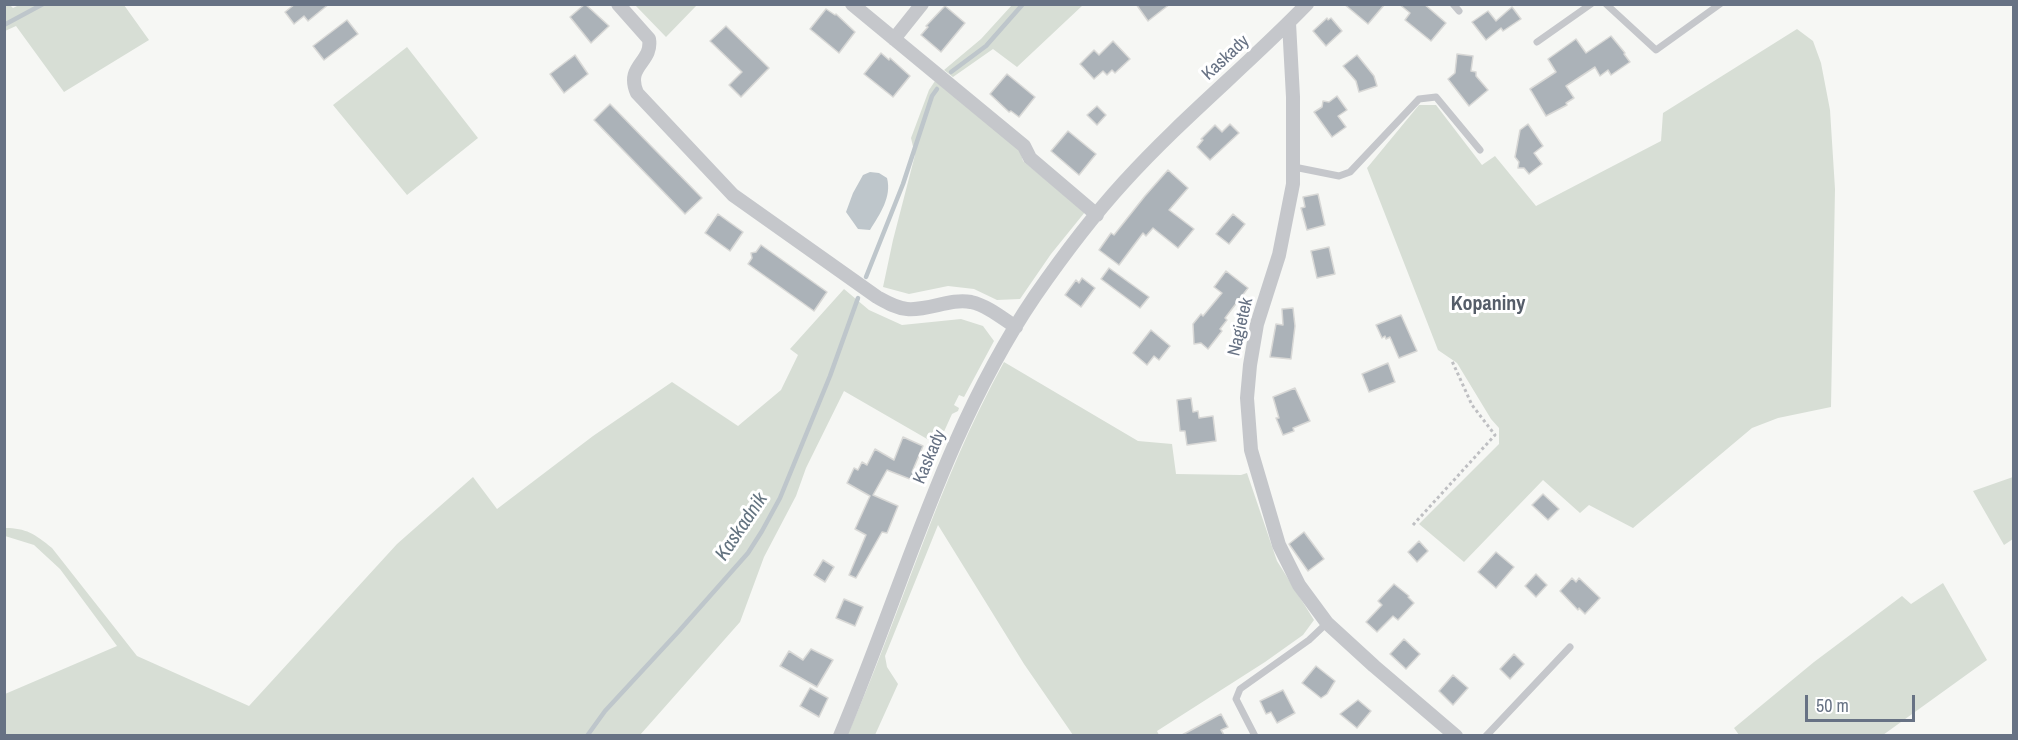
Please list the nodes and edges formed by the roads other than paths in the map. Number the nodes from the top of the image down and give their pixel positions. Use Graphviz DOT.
graph roads {
  1 [pos="618,4"];
  2 [pos="852,4"];
  3 [pos="922,4"];
  4 [pos="1307,4"];
  5 [pos="1453,4"];
  6 [pos="1591,4"];
  7 [pos="1606,4"];
  8 [pos="1720,4"];
  9 [pos="1459,11"];
  10 [pos="1289,23"];
  11 [pos="894,39"];
  12 [pos="1537,42"];
  13 [pos="1480,150"];
  14 [pos="1293,167"];
  15 [pos="1097,215"];
  16 [pos="1016,327"];
  17 [pos="1327,623"];
  18 [pos="1570,647"];
  19 [pos="840,735"];
  20 [pos="1255,735"];
  21 [pos="1456,735"];
  22 [pos="1486,735"];
  1 -- 16 [label="street"];
  2 -- 11 [label="street"];
  3 -- 11 [label="street"];
  4 -- 10 [label="street, Kaskady"];
  5 -- 9 [label="lane"];
  6 -- 12 [label="lane"];
  7 -- 8 [label="lane"];
  10 -- 14 [label="street, Nagietek"];
  10 -- 15 [label="street, Kaskady"];
  11 -- 15 [label="street"];
  13 -- 14 [label="lane"];
  14 -- 17 [label="street, Nagietek"];
  15 -- 16 [label="street, Kaskady"];
  16 -- 19 [label="street, Kaskady"];
  17 -- 20 [label="lane"];
  17 -- 21 [label="street, Nagietek"];
  18 -- 22 [label="lane"];
}
